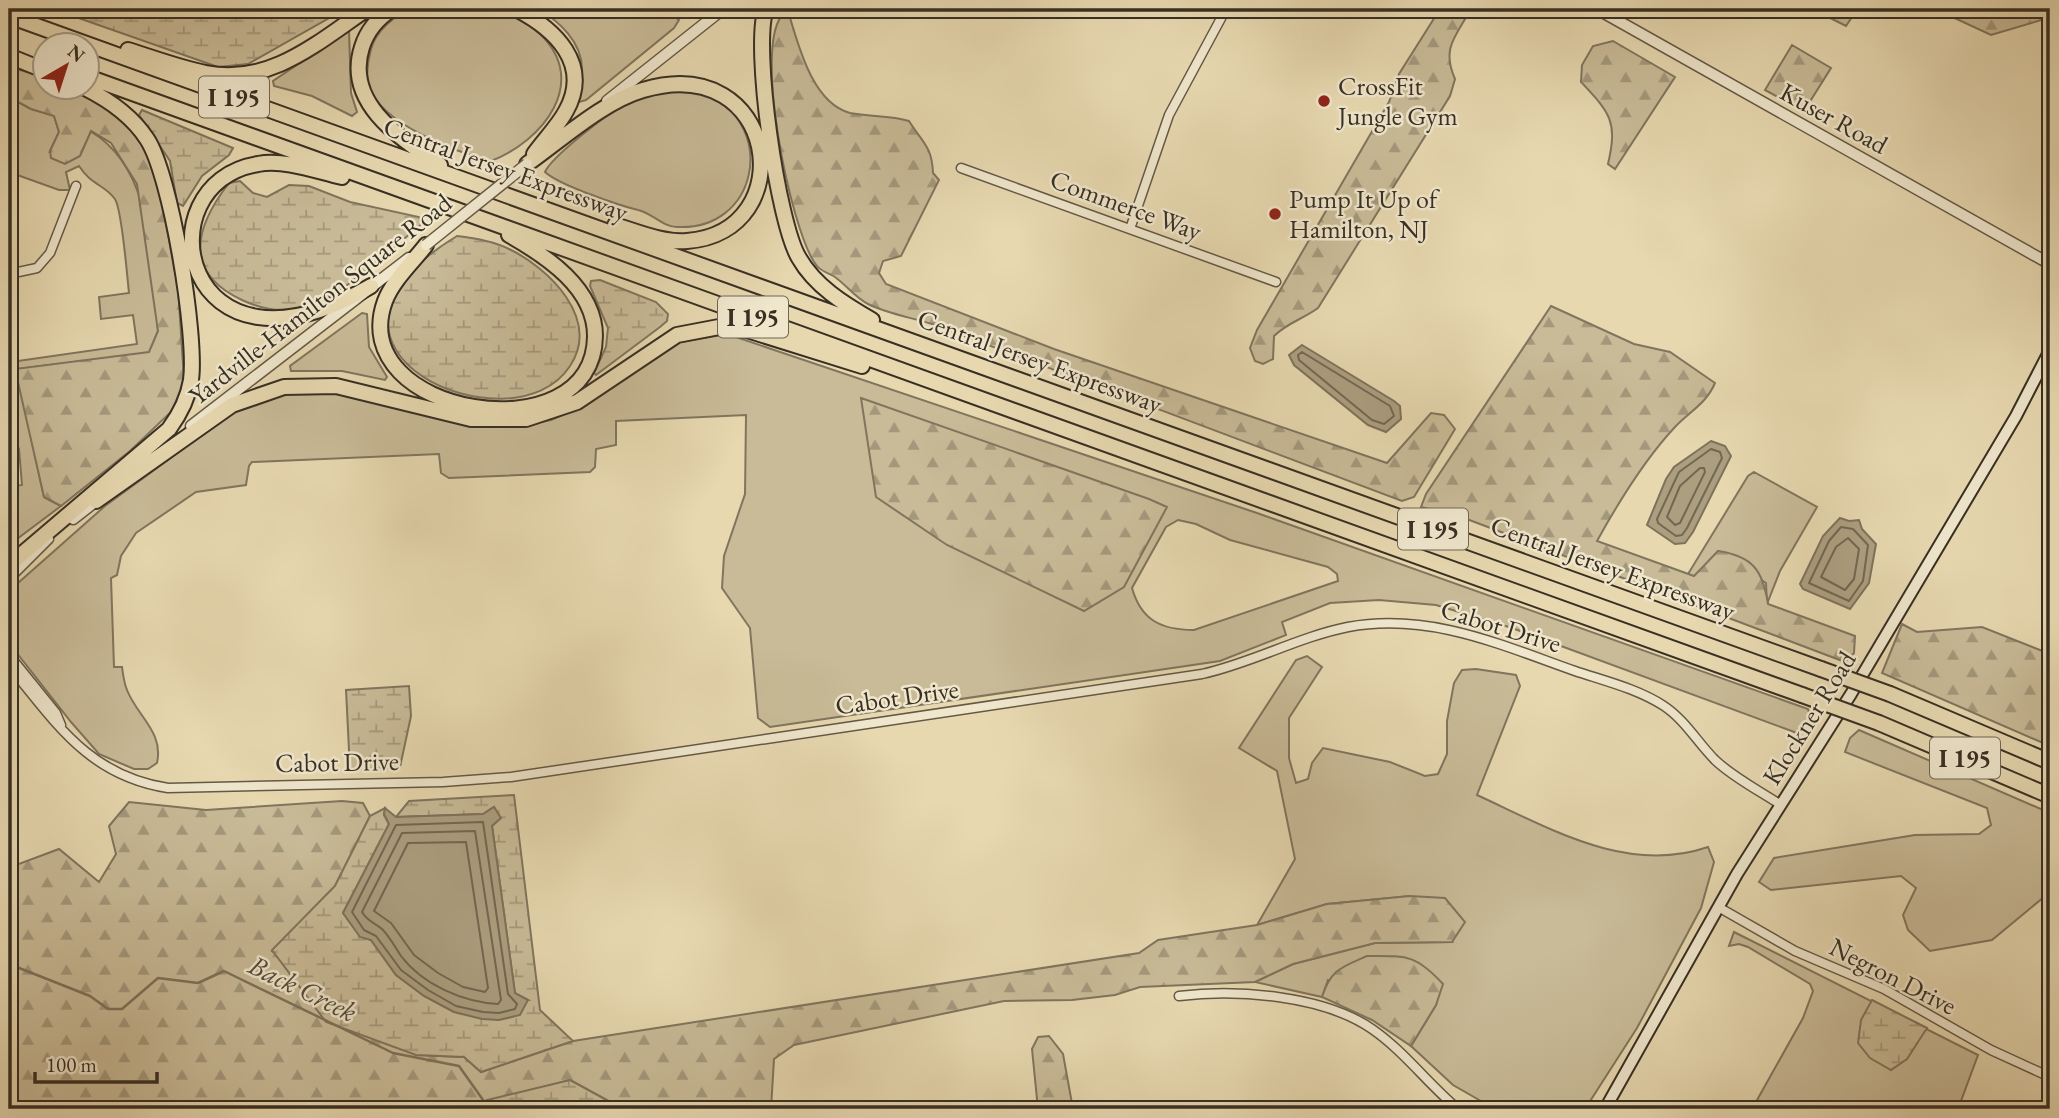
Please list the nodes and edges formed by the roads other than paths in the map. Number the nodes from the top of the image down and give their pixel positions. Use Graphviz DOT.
graph roads {
  1 [pos="367,9"];
  2 [pos="392,9"];
  3 [pos="516,9"];
  4 [pos="723,9"];
  5 [pos="766,9"];
  6 [pos="1226,9"];
  7 [pos="1597,9"];
  8 [pos="9,14"];
  9 [pos="9,49"];
  10 [pos="9,56"];
  11 [pos="32,57"];
  12 [pos="32,65"];
  13 [pos="102,82"];
  14 [pos="102,98"];
  15 [pos="527,164"];
  16 [pos="961,168"];
  17 [pos="458,178"];
  18 [pos="76,186"];
  19 [pos="401,190"];
  20 [pos="517,199"];
  21 [pos="471,215"];
  22 [pos="1130,229"];
  23 [pos="426,245"];
  24 [pos="2029,253"];
  25 [pos="2050,257"];
  26 [pos="2050,264"];
  27 [pos="9,274"];
  28 [pos="1276,282"];
  29 [pos="371,286"];
  30 [pos="2050,350"];
  31 [pos="1045,390"];
  32 [pos="1035,418"];
  33 [pos="96,501"];
  34 [pos="53,536"];
  35 [pos="9,567"];
  36 [pos="9,579"];
  37 [pos="9,655"];
  38 [pos="9,666"];
  39 [pos="65,734"];
  40 [pos="2050,762"];
  41 [pos="2050,796"];
  42 [pos="1782,805"];
  43 [pos="1720,908"];
  44 [pos="1179,996"];
  45 [pos="2050,1077"];
  46 [pos="1458,1109"];
  47 [pos="1605,1109"];
  1 -- 8 [label="highway"];
  2 -- 17 [label="highway"];
  3 -- 15 [label="highway"];
  4 -- 15 [label="street, Yardville-Hamilton Square Road"];
  5 -- 31 [label="highway"];
  6 -- 22 [label="street"];
  7 -- 24 [label="street, Kuser Road"];
  8 -- 17 [label="highway, Central Jersey Expressway / I 195"];
  9 -- 11 [label="highway"];
  10 -- 12 [label="highway"];
  13 -- 19 [label="highway, Central Jersey Expressway / I 195"];
  14 -- 35 [label="highway"];
  15 -- 20 [label="highway"];
  15 -- 23 [label="street, Yardville-Hamilton Square Road, bridge"];
  16 -- 22 [label="street, Commerce Way"];
  17 -- 20 [label="highway, Central Jersey Expressway / I 195"];
  18 -- 27 [label="street"];
  19 -- 21 [label="highway, Central Jersey Expressway / I 195"];
  19 -- 29 [label="highway"];
  20 -- 31 [label="highway, Central Jersey Expressway / I 195"];
  21 -- 23 [label="highway"];
  21 -- 32 [label="highway, Central Jersey Expressway / I 195"];
  22 -- 28 [label="street, Commerce Way"];
  23 -- 29 [label="street, Yardville-Hamilton Square Road"];
  24 -- 25 [label="street"];
  24 -- 26 [label="street, Kuser Road"];
  29 -- 33 [label="street, Yardville-Hamilton Square Road"];
  30 -- 42 [label="main road, Klockner Road"];
  31 -- 40 [label="highway, Central Jersey Expressway / I 195, bridge"];
  32 -- 33 [label="highway"];
  32 -- 41 [label="highway, Central Jersey Expressway / I 195, bridge"];
  33 -- 34 [label="street, Yardville-Hamilton Square Road"];
  34 -- 35 [label="street, Yardville-Hamilton Square Road"];
  34 -- 36 [label="street"];
  37 -- 39 [label="street"];
  38 -- 39 [label="street, Cabot Drive"];
  39 -- 42 [label="street, Cabot Drive"];
  42 -- 43 [label="main road, Klockner Road"];
  43 -- 45 [label="street, Negron Drive"];
  43 -- 47 [label="main road, Klockner Road"];
  44 -- 46 [label="street"];
}
